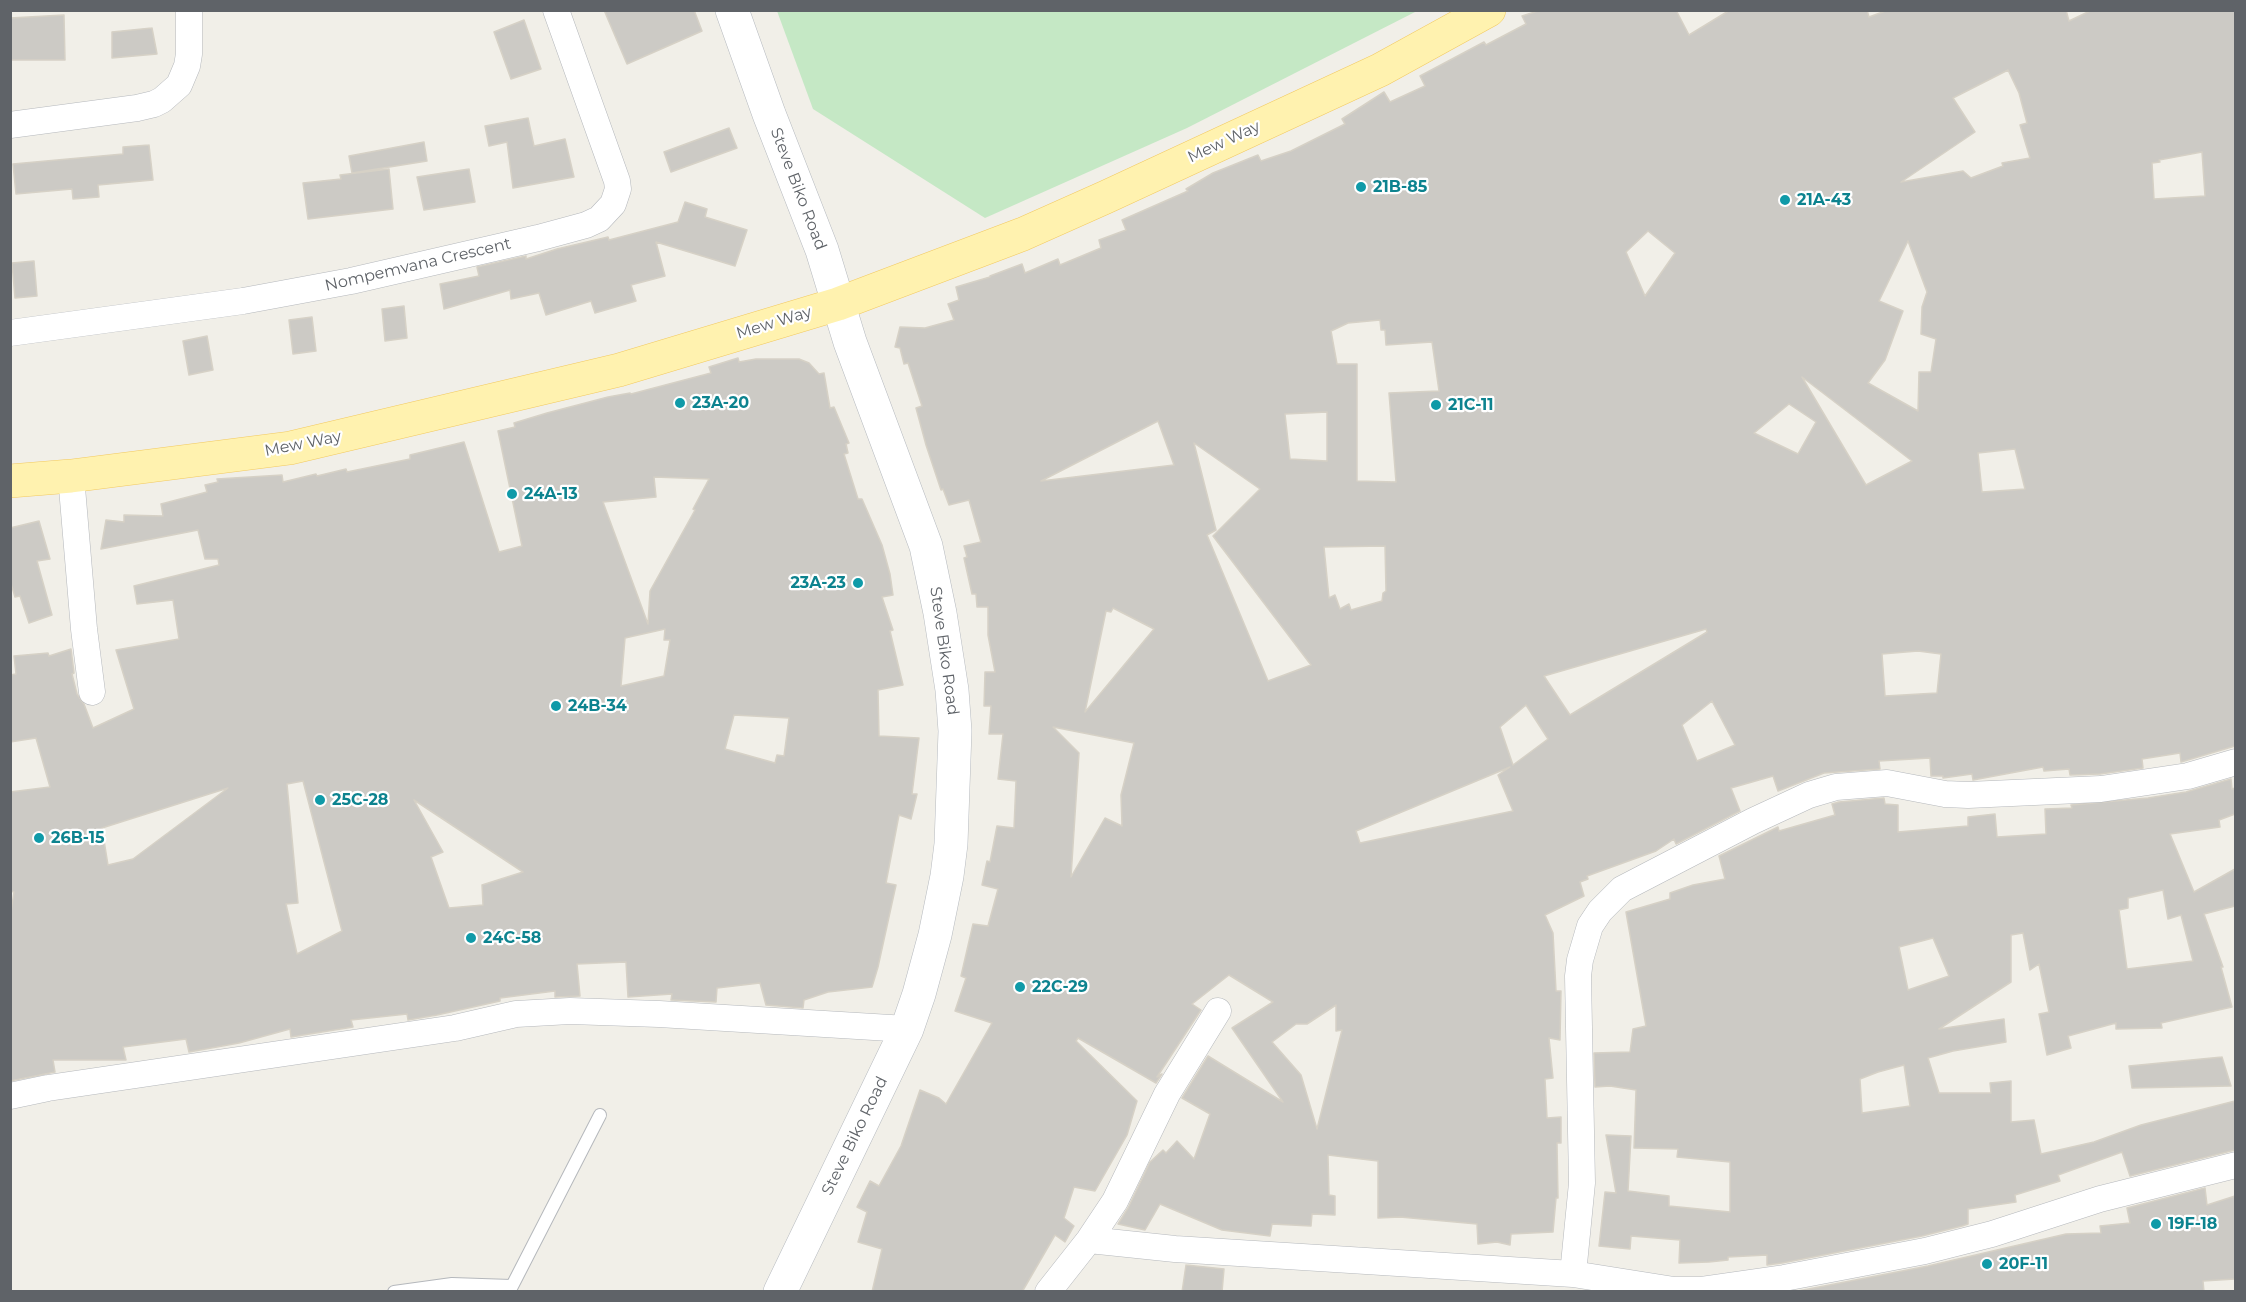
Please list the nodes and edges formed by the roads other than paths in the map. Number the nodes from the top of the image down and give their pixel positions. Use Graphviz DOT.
graph roads {
  1 [pos="189,10"];
  2 [pos="556,10"];
  3 [pos="732,10"];
  4 [pos="1489,10"];
  5 [pos="10,125"];
  6 [pos="838,304"];
  7 [pos="10,333"];
  8 [pos="71,476"];
  9 [pos="10,481"];
  10 [pos="92,692"];
  11 [pos="2235,762"];
  12 [pos="1218,1011"];
  13 [pos="907,1029"];
  14 [pos="10,1096"];
  15 [pos="600,1115"];
  16 [pos="2235,1165"];
  17 [pos="1089,1240"];
  18 [pos="1573,1274"];
  19 [pos="510,1289"];
  20 [pos="394,1292"];
  21 [pos="780,1292"];
  22 [pos="1048,1292"];
  1 -- 5 [label="street"];
  2 -- 7 [label="street, Nompemvana Crescent"];
  3 -- 6 [label="street, Steve Biko Road"];
  4 -- 6 [label="main road, Mew Way"];
  6 -- 8 [label="main road, Mew Way"];
  6 -- 13 [label="street, Steve Biko Road"];
  8 -- 9 [label="main road, Mew Way"];
  8 -- 10 [label="street"];
  11 -- 18 [label="street"];
  12 -- 17 [label="street"];
  13 -- 14 [label="street"];
  13 -- 21 [label="street, Steve Biko Road"];
  15 -- 19 [label="lane"];
  16 -- 18 [label="street"];
  17 -- 18 [label="street"];
  17 -- 22 [label="street"];
  19 -- 20 [label="lane"];
}
